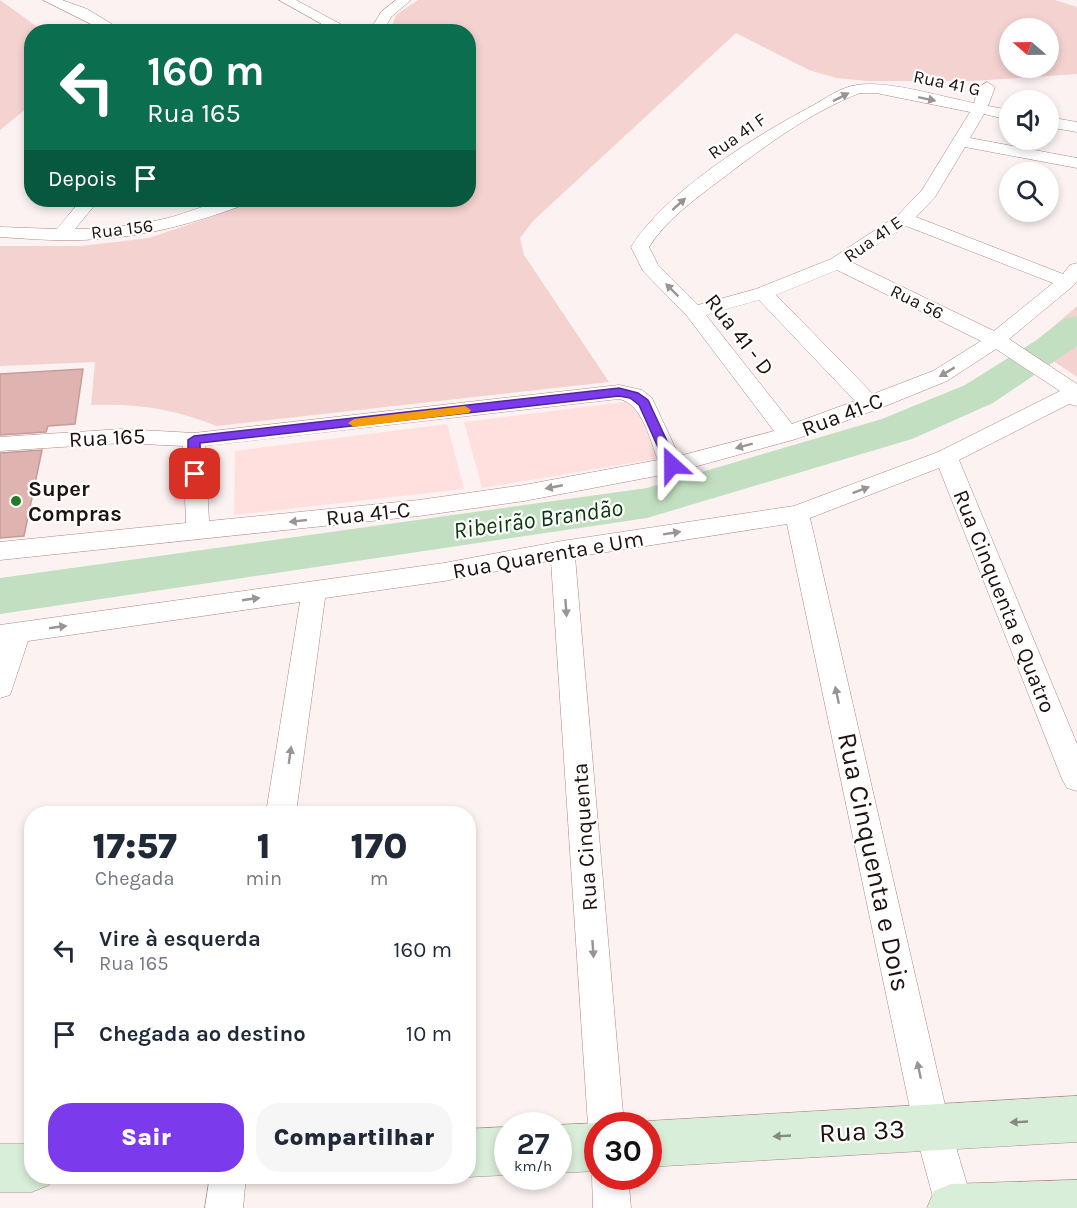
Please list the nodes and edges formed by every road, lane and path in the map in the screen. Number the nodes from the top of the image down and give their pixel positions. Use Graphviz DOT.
graph roads {
  1 [pos="50,0"];
  2 [pos="286,0"];
  3 [pos="404,0"];
  4 [pos="104,24"];
  5 [pos="332,24"];
  6 [pos="381,24"];
  7 [pos="987,87"];
  8 [pos="876,88"];
  9 [pos="979,110"];
  10 [pos="999,113"];
  11 [pos="1059,124"];
  12 [pos="1077,127"];
  13 [pos="961,141"];
  14 [pos="1077,163"];
  15 [pos="84,207"];
  16 [pos="218,207"];
  17 [pos="904,219"];
  18 [pos="0,232"];
  19 [pos="62,234"];
  20 [pos="640,247"];
  21 [pos="838,263"];
  22 [pos="1071,276"];
  23 [pos="762,293"];
  24 [pos="694,312"];
  25 [pos="996,340"];
  26 [pos="1070,389"];
  27 [pos="870,404"];
  28 [pos="788,434"];
  29 [pos="194,440"];
  30 [pos="0,444"];
  31 [pos="946,457"];
  32 [pos="672,465"];
  33 [pos="797,514"];
  34 [pos="198,532"];
  35 [pos="562,550"];
  36 [pos="0,551"];
  37 [pos="314,590"];
  38 [pos="9,634"];
  39 [pos="0,687"];
  40 [pos="1077,779"];
  41 [pos="282,806"];
  42 [pos="605,1112"];
  43 [pos="1077,1119"];
  44 [pos="932,1127"];
  45 [pos="662,1143"];
  46 [pos="494,1152"];
  47 [pos="476,1153"];
  48 [pos="0,1168"];
  49 [pos="24,1168"];
  50 [pos="227,1184"];
  51 [pos="611,1190"];
  52 [pos="1077,1204"];
  53 [pos="224,1208"];
  54 [pos="612,1208"];
  55 [pos="954,1208"];
  1 -- 4 [label="street"];
  2 -- 5 [label="street"];
  3 -- 6 [label="street"];
  7 -- 9 [label="street, Rua 41 E"];
  8 -- 9 [label="street, Rua 41 G, one-way"];
  20 -- 8 [label="street, Rua 41 F, one-way"];
  9 -- 10 [label="street, Rua 41 G"];
  9 -- 13 [label="street, Rua 41 E"];
  11 -- 12 [label="street"];
  13 -- 14 [label="street"];
  13 -- 17 [label="street, Rua 41 E"];
  15 -- 19 [label="street"];
  16 -- 19 [label="street, Rua 156"];
  17 -- 21 [label="street, Rua 41 E"];
  17 -- 22 [label="street"];
  18 -- 19 [label="street, Rua 156"];
  24 -- 20 [label="street, Rua 41 - D, one-way"];
  21 -- 23 [label="street, Rua 41 E"];
  21 -- 25 [label="street, Rua 56"];
  22 -- 25 [label="street, Rua 41-C"];
  23 -- 24 [label="street, Rua 41 E"];
  23 -- 27 [label="street"];
  24 -- 28 [label="street, Rua 41 - D"];
  25 -- 26 [label="street, Rua 56"];
  25 -- 27 [label="street, Rua 41-C, one-way"];
  26 -- 31 [label="street, Rua Quarenta e Um"];
  27 -- 28 [label="street, Rua 41-C"];
  28 -- 32 [label="street, Rua 41-C, one-way"];
  29 -- 30 [label="street, Rua 165"];
  29 -- 32 [label="street, Rua 165"];
  29 -- 34 [label="street"];
  33 -- 31 [label="street, Rua Quarenta e Um, one-way"];
  31 -- 40 [label="street, Rua Cinquenta e Quatro"];
  32 -- 34 [label="street, Rua 41-C, one-way"];
  35 -- 33 [label="street, Rua Quarenta e Um, one-way"];
  44 -- 33 [label="street, Rua Cinquenta e Dois, one-way"];
  34 -- 36 [label="street, Rua 41-C"];
  35 -- 37 [label="street, Rua Quarenta e Um"];
  35 -- 42 [label="street, Rua Cinquenta, one-way"];
  38 -- 37 [label="street, Rua Quarenta e Um, one-way"];
  41 -- 37 [label="street, one-way"];
  38 -- 39 [label="street"];
  43 -- 44 [label="street, Rua 33, one-way"];
  44 -- 45 [label="street, Rua 33, one-way"];
  44 -- 55 [label="street, Rua Cinquenta e Dois"];
  46 -- 47 [label="street"];
  48 -- 49 [label="street"];
  50 -- 53 [label="street"];
  51 -- 54 [label="street"];
  52 -- 55 [label="street"];
}
